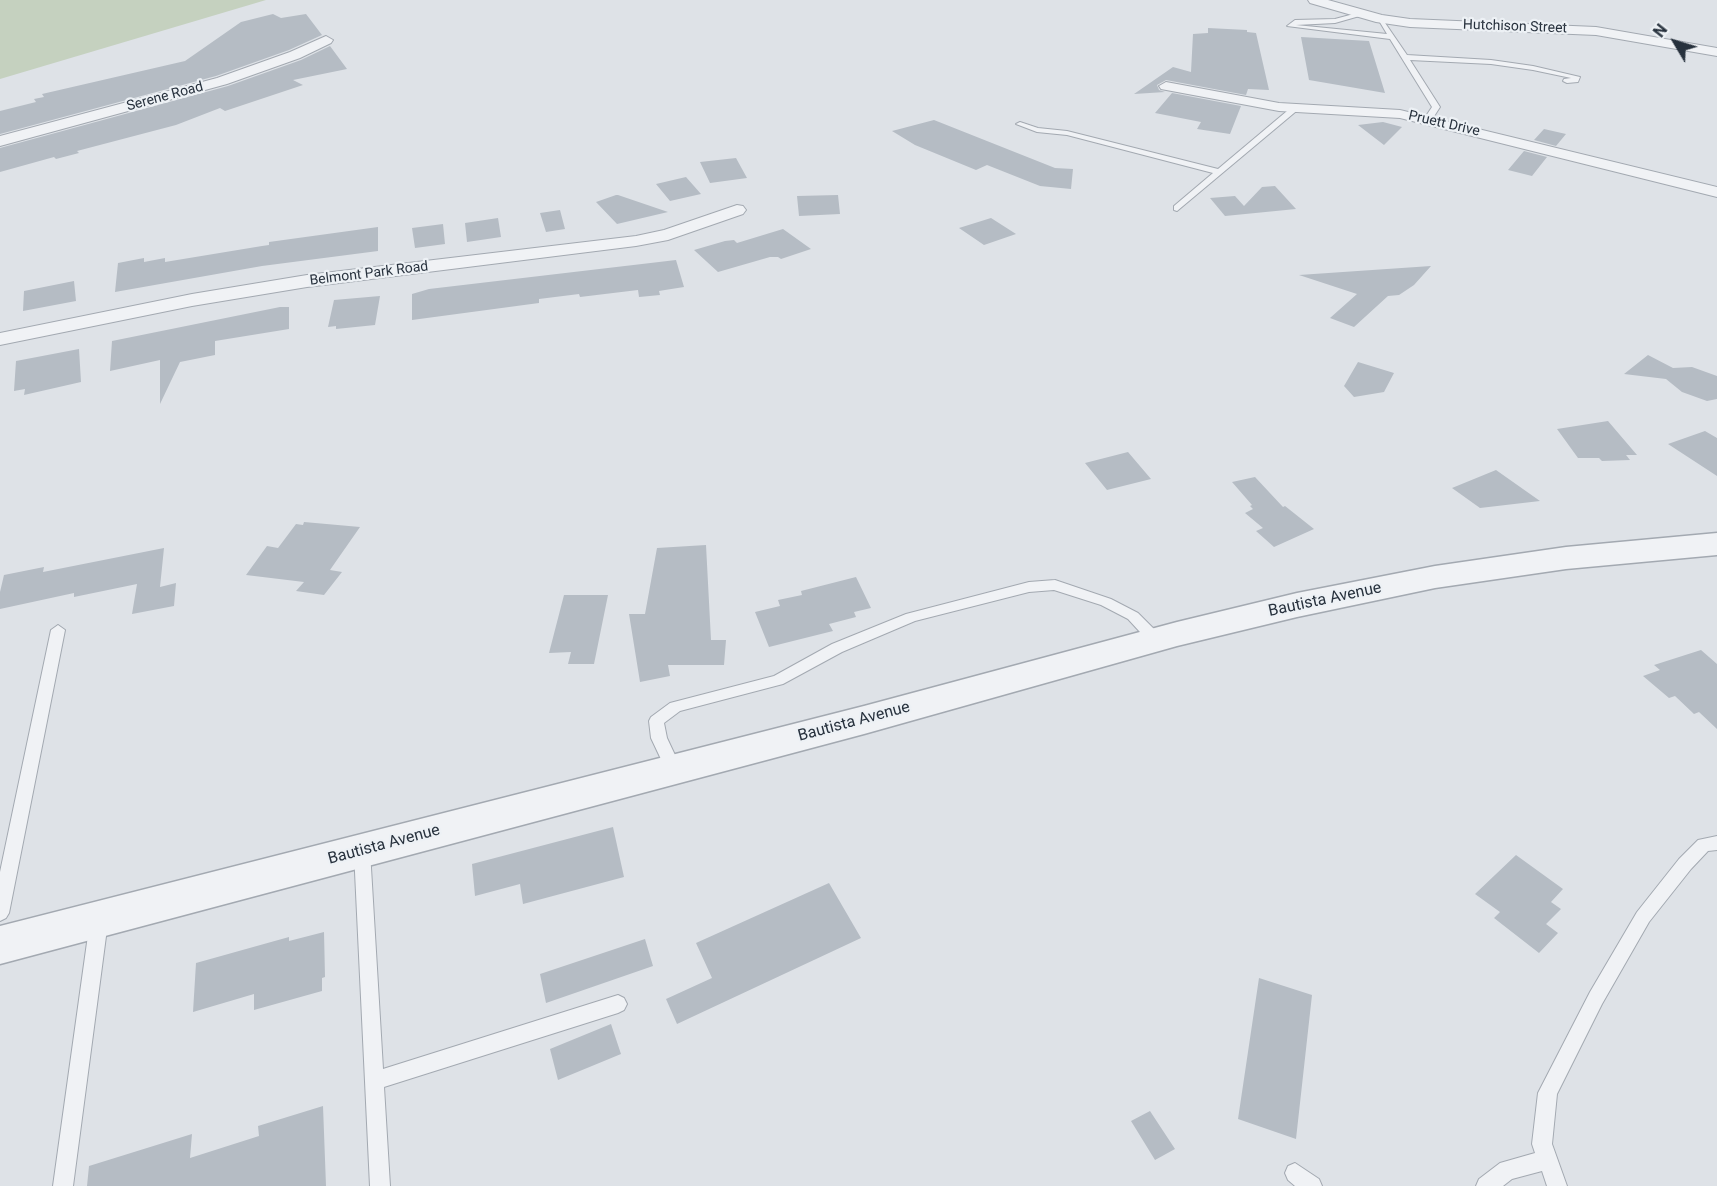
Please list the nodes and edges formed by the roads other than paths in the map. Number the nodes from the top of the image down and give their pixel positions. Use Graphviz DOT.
graph roads {
  1 [pos="1314,0"];
  2 [pos="1360,14"];
  3 [pos="1381,19"];
  4 [pos="1392,37"];
  5 [pos="326,40"];
  6 [pos="1717,52"];
  7 [pos="1404,57"];
  8 [pos="1567,81"];
  9 [pos="1166,86"];
  10 [pos="1296,108"];
  11 [pos="1428,119"];
  12 [pos="1020,124"];
  13 [pos="0,141"];
  14 [pos="1220,172"];
  15 [pos="1717,192"];
  16 [pos="1176,208"];
  17 [pos="737,210"];
  18 [pos="0,339"];
  19 [pos="1717,544"];
  20 [pos="58,630"];
  21 [pos="1156,640"];
  22 [pos="674,770"];
  23 [pos="1717,843"];
  24 [pos="362,850"];
  25 [pos="0,913"];
  26 [pos="99,921"];
  27 [pos="0,945"];
  28 [pos="618,1004"];
  29 [pos="374,1081"];
  30 [pos="1547,1160"];
  31 [pos="1295,1173"];
  32 [pos="63,1186"];
  33 [pos="380,1186"];
  34 [pos="1312,1186"];
  35 [pos="1486,1186"];
  36 [pos="1557,1186"];
  1 -- 2 [label="street, Hutchison Street"];
  2 -- 3 [label="street, Hutchison Street"];
  2 -- 4 [label="lane"];
  3 -- 4 [label="lane"];
  3 -- 6 [label="street, Hutchison Street"];
  4 -- 7 [label="lane"];
  5 -- 13 [label="street, Serene Road"];
  7 -- 8 [label="lane"];
  7 -- 11 [label="lane"];
  9 -- 10 [label="street, Pruett Drive"];
  10 -- 11 [label="street, Pruett Drive"];
  10 -- 14 [label="lane"];
  11 -- 15 [label="street, Pruett Drive"];
  12 -- 14 [label="lane"];
  14 -- 16 [label="lane"];
  17 -- 18 [label="street, Belmont Park Road"];
  19 -- 21 [label="street, Bautista Avenue"];
  20 -- 25 [label="lane"];
  21 -- 22 [label="street, Bautista Avenue"];
  21 -- 22 [label="lane"];
  22 -- 24 [label="street, Bautista Avenue"];
  23 -- 30 [label="lane"];
  24 -- 26 [label="street, Bautista Avenue"];
  24 -- 29 [label="lane"];
  26 -- 27 [label="street, Bautista Avenue"];
  26 -- 32 [label="lane"];
  28 -- 29 [label="lane"];
  29 -- 33 [label="lane"];
  30 -- 35 [label="lane"];
  30 -- 36 [label="lane"];
  31 -- 34 [label="lane"];
}
